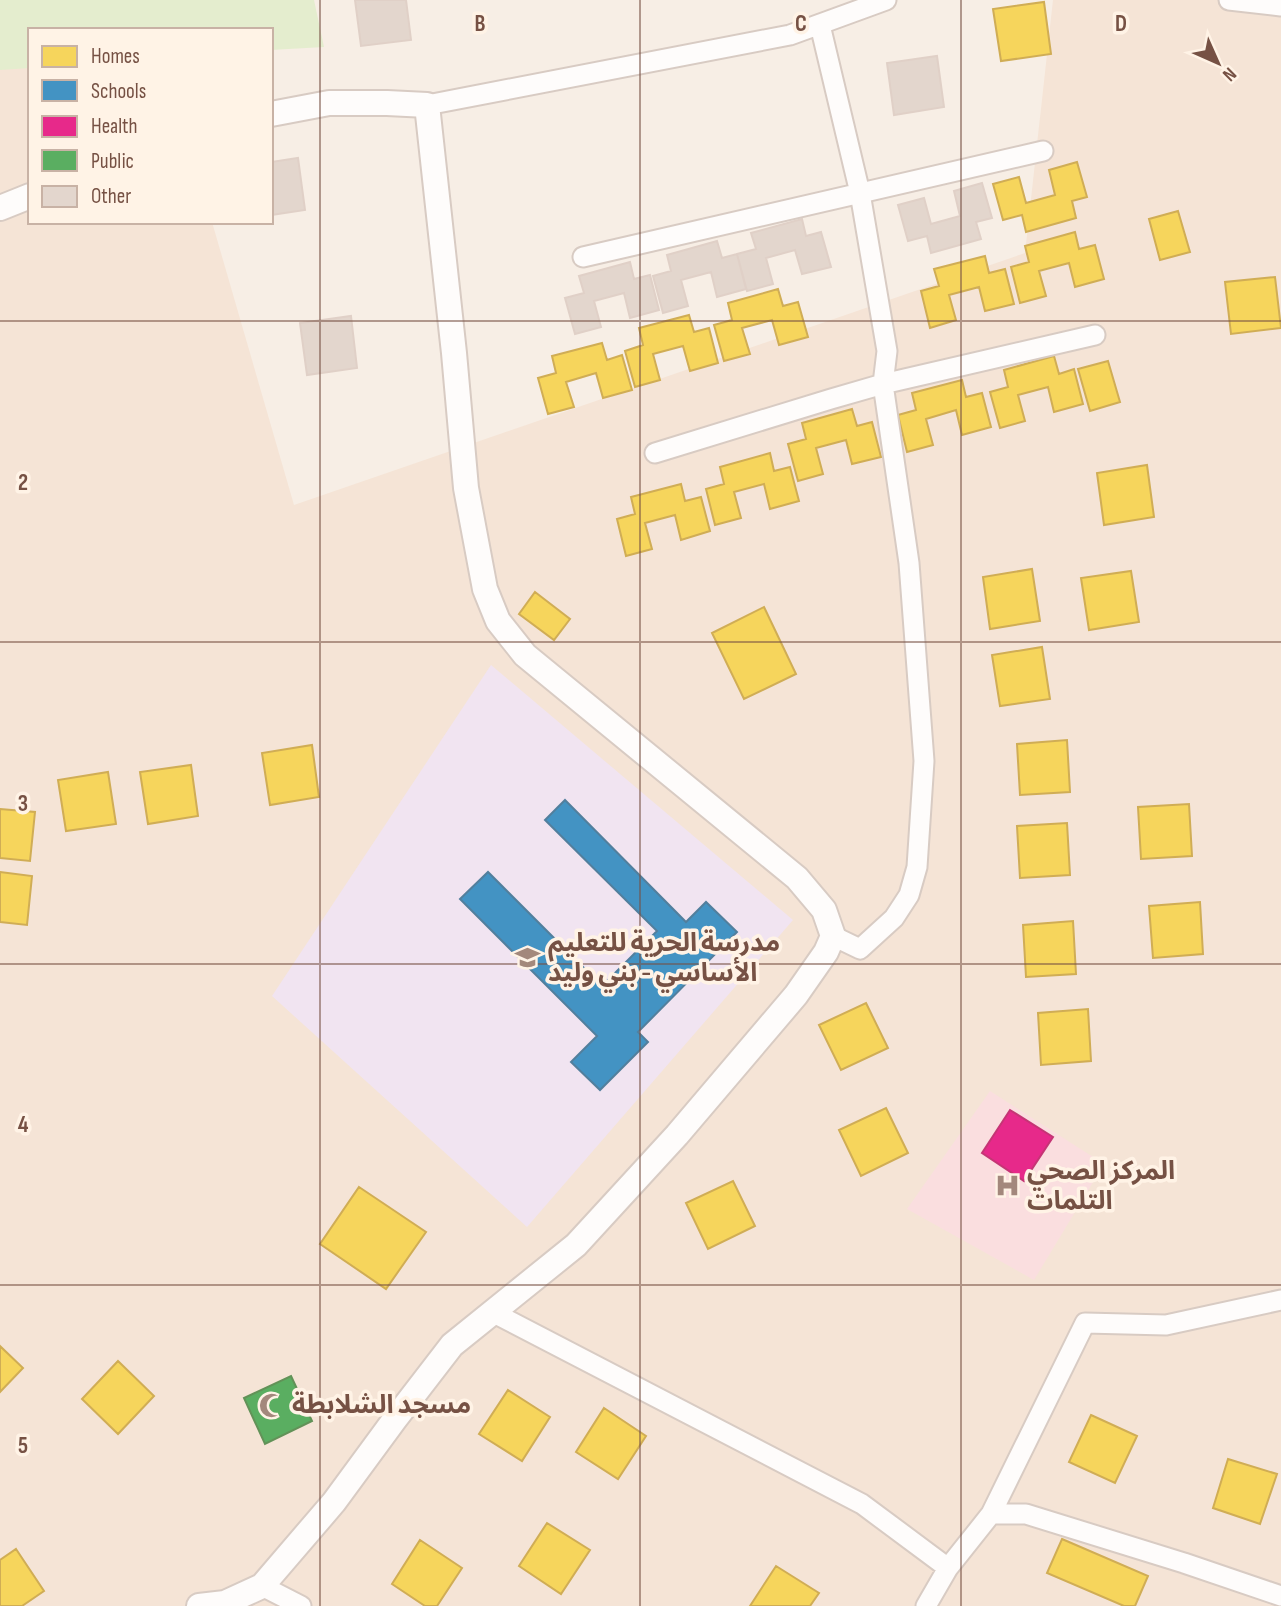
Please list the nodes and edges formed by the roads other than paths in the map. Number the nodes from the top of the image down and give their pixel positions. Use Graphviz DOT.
graph roads {
  1 [pos="886,0"];
  2 [pos="1229,0"];
  3 [pos="1281,6"];
  4 [pos="820,25"];
  5 [pos="427,105"];
  6 [pos="273,114"];
  7 [pos="1043,151"];
  8 [pos="859,193"];
  9 [pos="28,197"];
  10 [pos="0,208"];
  11 [pos="583,257"];
  12 [pos="1095,335"];
  13 [pos="883,384"];
  14 [pos="655,453"];
  15 [pos="833,936"];
  16 [pos="1281,1300"];
  17 [pos="494,1313"];
  18 [pos="991,1514"];
  19 [pos="948,1568"];
  20 [pos="262,1587"];
  21 [pos="1281,1596"];
  22 [pos="225,1604"];
  23 [pos="199,1606"];
  24 [pos="301,1606"];
  25 [pos="926,1606"];
  1 -- 4 [label="street"];
  2 -- 3 [label="street"];
  4 -- 5 [label="street"];
  4 -- 8 [label="street"];
  5 -- 6 [label="street"];
  5 -- 15 [label="street"];
  7 -- 8 [label="street"];
  8 -- 11 [label="street"];
  8 -- 13 [label="street"];
  9 -- 10 [label="street"];
  12 -- 13 [label="street"];
  13 -- 14 [label="street"];
  13 -- 15 [label="street"];
  15 -- 17 [label="street"];
  16 -- 18 [label="street"];
  17 -- 19 [label="street"];
  17 -- 20 [label="street"];
  18 -- 19 [label="street"];
  18 -- 21 [label="street"];
  19 -- 25 [label="street"];
  20 -- 22 [label="street"];
  20 -- 24 [label="street"];
  22 -- 23 [label="street"];
}
